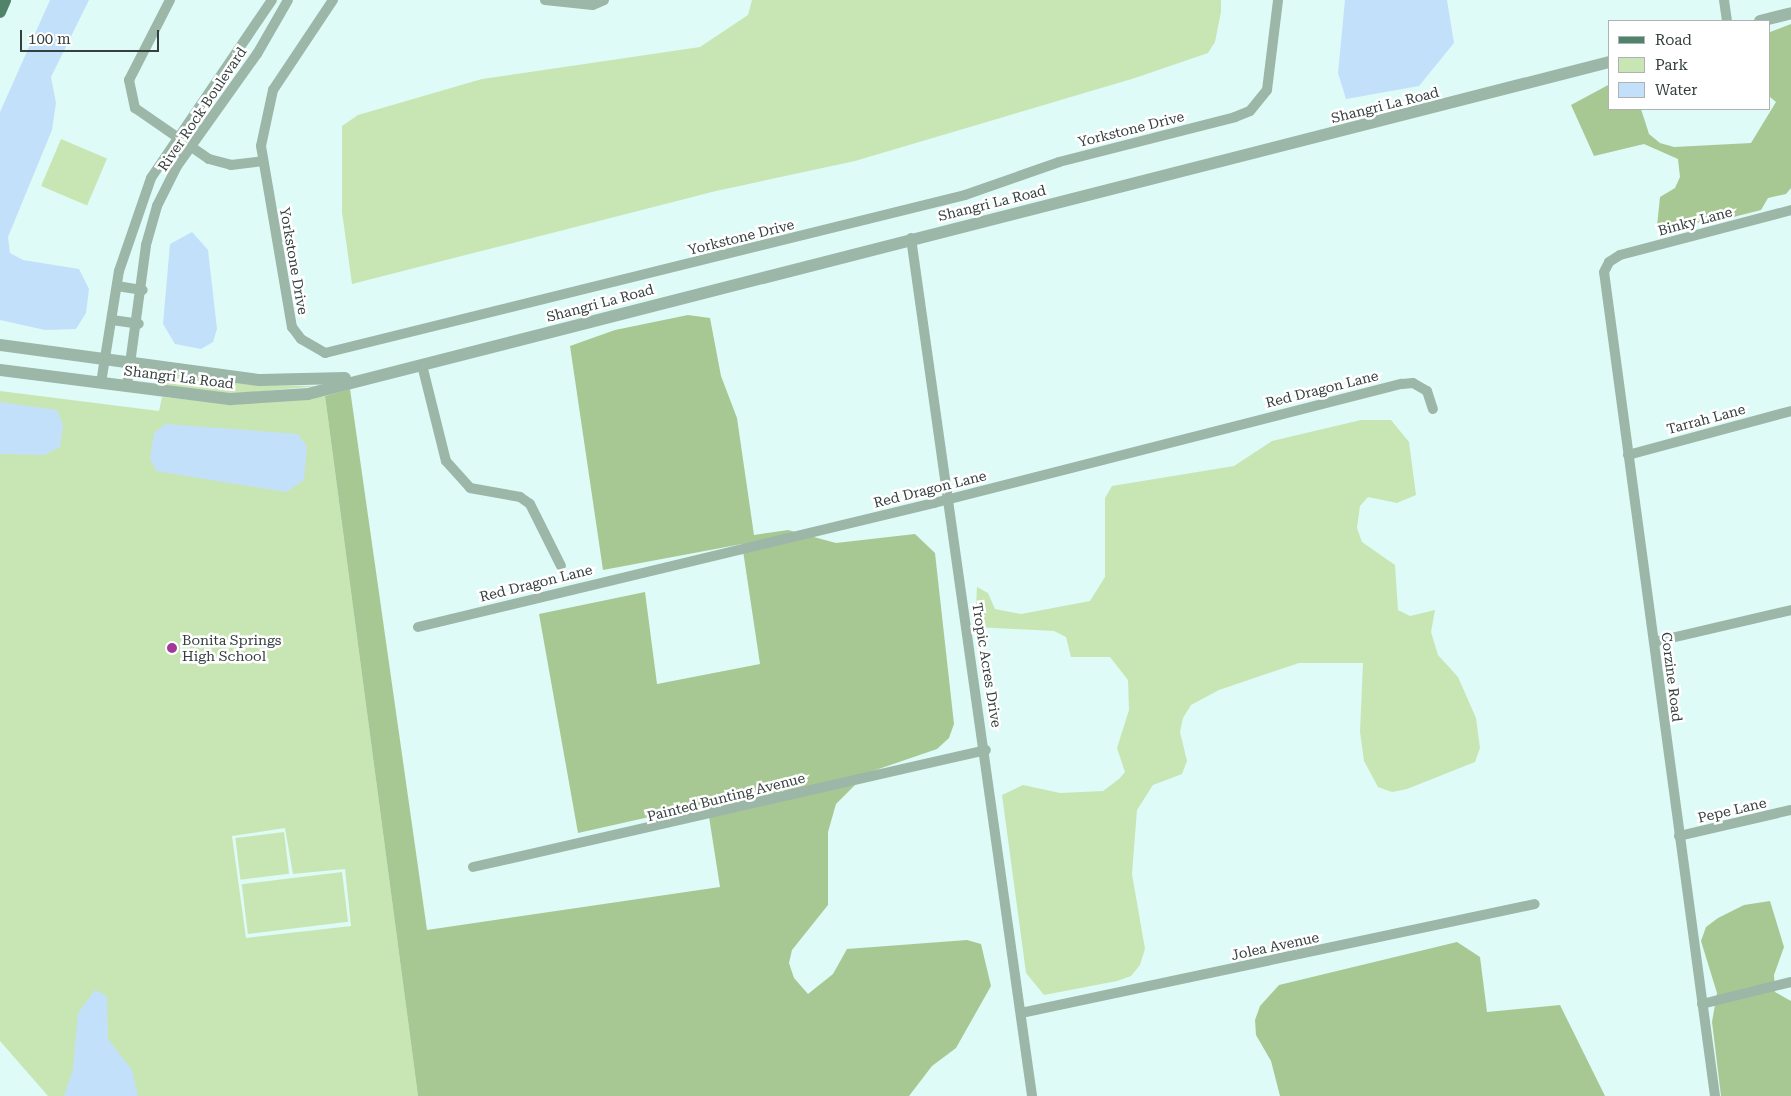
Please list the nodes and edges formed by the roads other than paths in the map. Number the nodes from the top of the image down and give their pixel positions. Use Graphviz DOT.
graph roads {
  1 [pos="5,0"];
  2 [pos="170,0"];
  3 [pos="272,0"];
  4 [pos="288,0"];
  5 [pos="333,0"];
  6 [pos="546,0"];
  7 [pos="604,0"];
  8 [pos="1278,0"];
  9 [pos="1724,0"];
  10 [pos="0,12"];
  11 [pos="1791,13"];
  12 [pos="1727,20"];
  13 [pos="1764,20"];
  14 [pos="1608,63"];
  15 [pos="175,137"];
  16 [pos="190,147"];
  17 [pos="263,161"];
  18 [pos="1791,210"];
  19 [pos="911,238"];
  20 [pos="1608,262"];
  21 [pos="117,286"];
  22 [pos="143,290"];
  23 [pos="112,320"];
  24 [pos="139,324"];
  25 [pos="0,345"];
  26 [pos="106,359"];
  27 [pos="133,362"];
  28 [pos="422,365"];
  29 [pos="0,370"];
  30 [pos="383,375"];
  31 [pos="101,383"];
  32 [pos="127,386"];
  33 [pos="1433,409"];
  34 [pos="1791,411"];
  35 [pos="1628,455"];
  36 [pos="947,499"];
  37 [pos="561,566"];
  38 [pos="1791,610"];
  39 [pos="418,627"];
  40 [pos="1654,642"];
  41 [pos="986,750"];
  42 [pos="1791,810"];
  43 [pos="1679,836"];
  44 [pos="473,867"];
  45 [pos="1535,904"];
  46 [pos="1791,982"];
  47 [pos="1702,1004"];
  48 [pos="1021,1013"];
  49 [pos="1032,1096"];
  50 [pos="1715,1096"];
  1 -- 10 [label="main road"];
  2 -- 15 [label="street"];
  3 -- 15 [label="street, River Rock Boulevard"];
  4 -- 16 [label="street, River Rock Boulevard"];
  5 -- 17 [label="street, Yorkstone Drive"];
  6 -- 7 [label="street"];
  8 -- 17 [label="street, Yorkstone Drive"];
  9 -- 12 [label="street"];
  11 -- 13 [label="street"];
  14 -- 19 [label="street, Shangri La Road"];
  15 -- 16 [label="street"];
  15 -- 21 [label="street, River Rock Boulevard"];
  16 -- 17 [label="street"];
  16 -- 22 [label="street, River Rock Boulevard"];
  18 -- 20 [label="street, Binky Lane"];
  19 -- 28 [label="street, Shangri La Road"];
  19 -- 36 [label="street, Tropic Acres Drive"];
  20 -- 35 [label="street, Corzine Road"];
  21 -- 22 [label="street"];
  21 -- 23 [label="street, River Rock Boulevard"];
  22 -- 24 [label="street, River Rock Boulevard"];
  23 -- 24 [label="street"];
  23 -- 26 [label="street, River Rock Boulevard"];
  24 -- 27 [label="street, River Rock Boulevard"];
  25 -- 26 [label="street, Shangri La Road"];
  26 -- 27 [label="street, Shangri La Road"];
  26 -- 31 [label="street, River Rock Boulevard"];
  27 -- 30 [label="street, Shangri La Road"];
  27 -- 32 [label="street, River Rock Boulevard"];
  28 -- 30 [label="street, Shangri La Road"];
  28 -- 37 [label="street"];
  29 -- 31 [label="street, Shangri La Road"];
  30 -- 32 [label="street, Shangri La Road"];
  31 -- 32 [label="street, Shangri La Road"];
  33 -- 36 [label="street, Red Dragon Lane"];
  34 -- 35 [label="street, Tarrah Lane"];
  35 -- 40 [label="street, Corzine Road"];
  36 -- 39 [label="street, Red Dragon Lane"];
  36 -- 41 [label="street, Tropic Acres Drive"];
  38 -- 40 [label="street"];
  40 -- 43 [label="street, Corzine Road"];
  41 -- 44 [label="street, Painted Bunting Avenue"];
  41 -- 48 [label="street, Tropic Acres Drive"];
  42 -- 43 [label="street, Pepe Lane"];
  43 -- 47 [label="street, Corzine Road"];
  45 -- 48 [label="street, Jolea Avenue"];
  46 -- 47 [label="street"];
  47 -- 50 [label="street, Corzine Road"];
  48 -- 49 [label="street, Tropic Acres Drive"];
}
